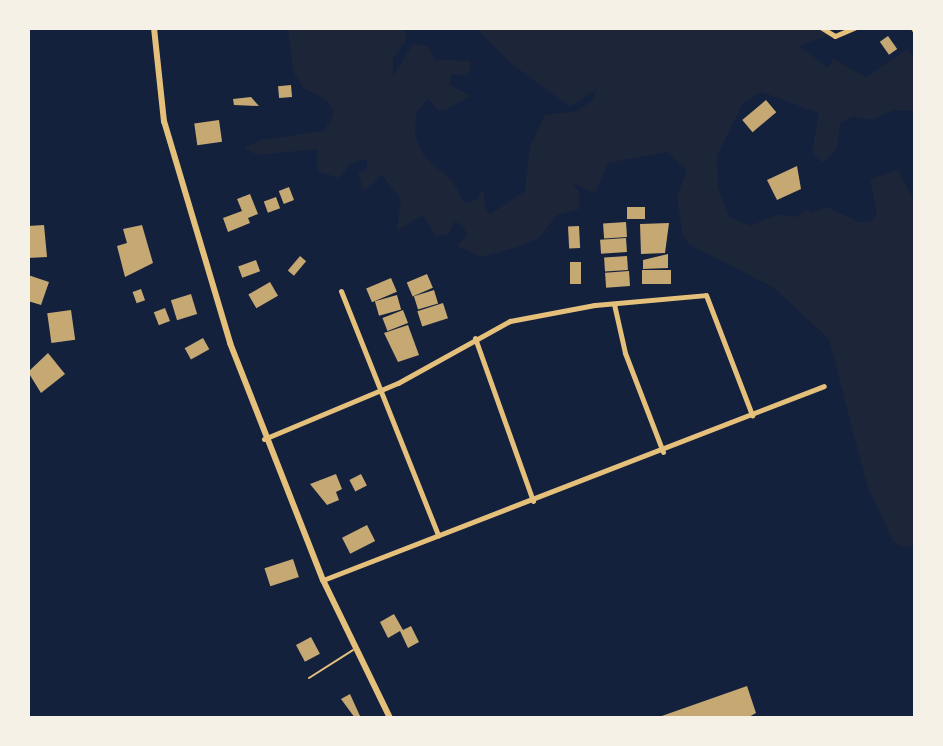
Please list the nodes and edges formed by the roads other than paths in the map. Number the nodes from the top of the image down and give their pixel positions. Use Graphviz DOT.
graph roads {
  1 [pos="154,28"];
  2 [pos="822,28"];
  3 [pos="854,28"];
  4 [pos="341,291"];
  5 [pos="614,304"];
  6 [pos="475,338"];
  7 [pos="824,386"];
  8 [pos="382,390"];
  9 [pos="752,415"];
  10 [pos="264,439"];
  11 [pos="663,452"];
  12 [pos="533,501"];
  13 [pos="438,535"];
  14 [pos="323,580"];
  15 [pos="354,649"];
  16 [pos="309,678"];
  17 [pos="390,718"];
  1 -- 10 [label="street"];
  2 -- 3 [label="street"];
  4 -- 8 [label="street"];
  5 -- 6 [label="street"];
  5 -- 9 [label="street"];
  5 -- 11 [label="street"];
  6 -- 8 [label="street"];
  6 -- 12 [label="street"];
  7 -- 9 [label="street"];
  8 -- 10 [label="street"];
  8 -- 13 [label="street"];
  9 -- 11 [label="street"];
  10 -- 14 [label="street"];
  11 -- 12 [label="street"];
  12 -- 13 [label="street"];
  13 -- 14 [label="street"];
  14 -- 15 [label="street"];
  15 -- 16 [label="lane"];
  15 -- 17 [label="street"];
}
